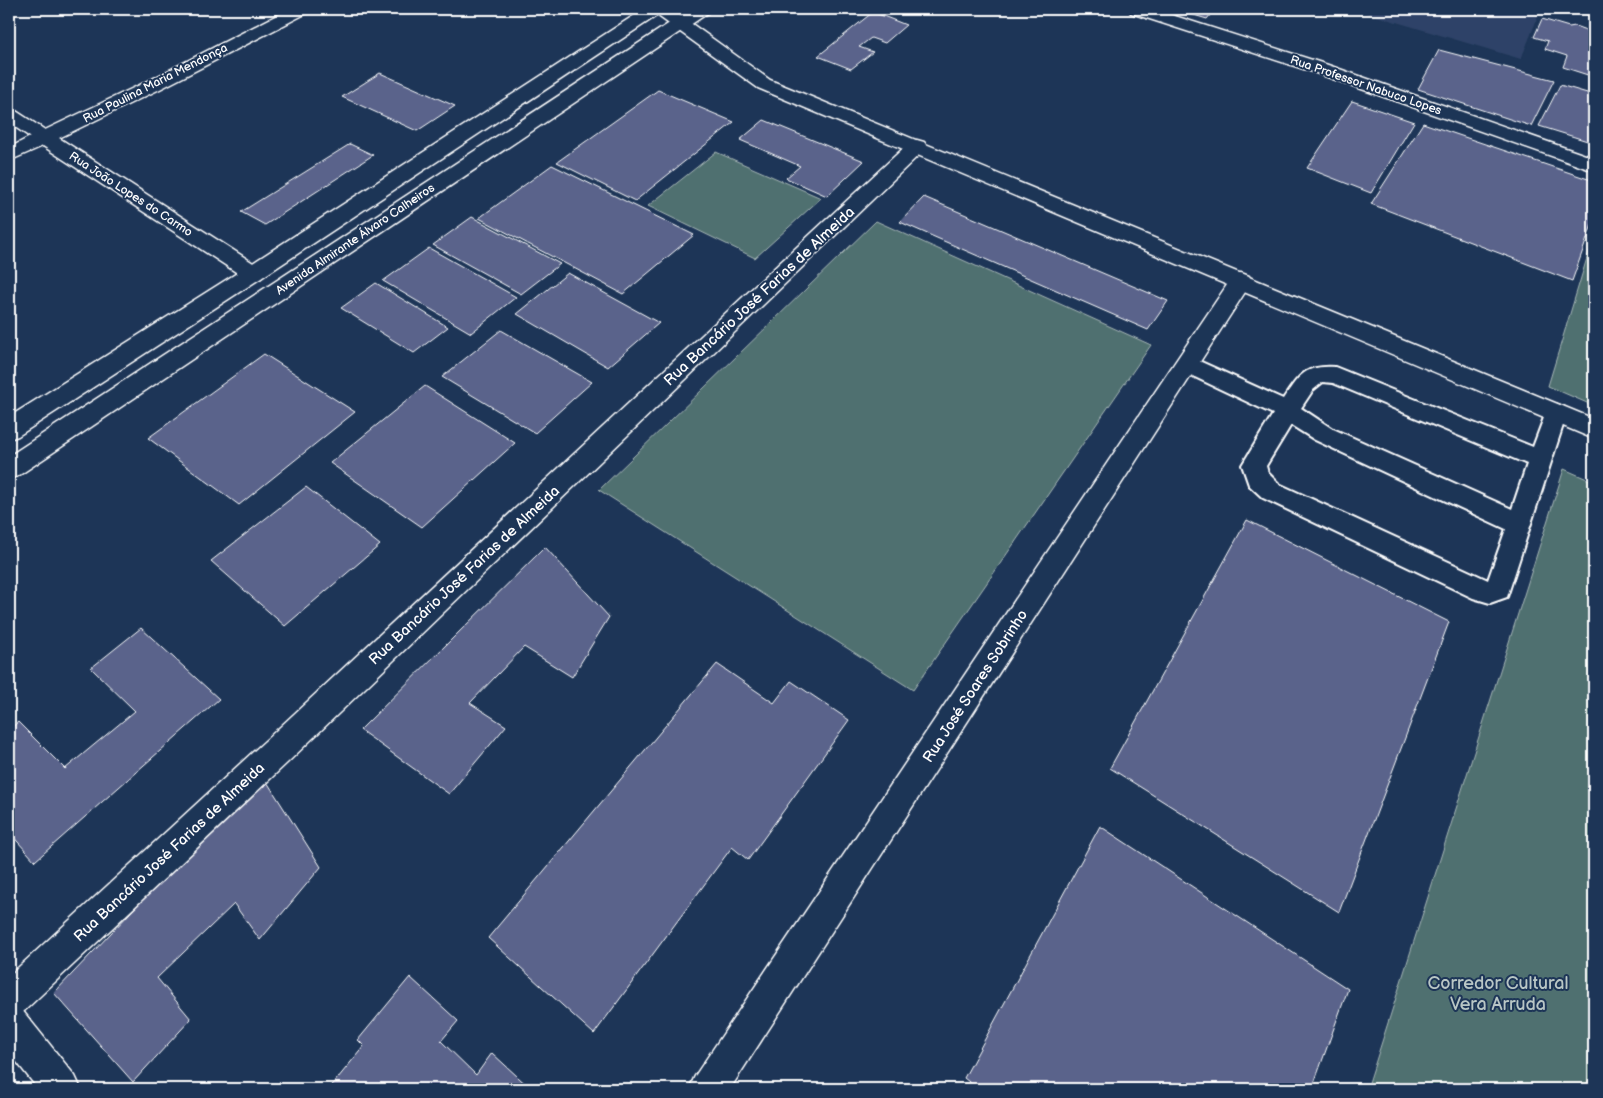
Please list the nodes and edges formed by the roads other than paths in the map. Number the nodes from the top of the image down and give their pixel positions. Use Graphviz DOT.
graph roads {
  1 [pos="301,9"];
  2 [pos="655,9"];
  3 [pos="660,9"];
  4 [pos="702,9"];
  5 [pos="1137,9"];
  6 [pos="679,24"];
  7 [pos="9,115"];
  8 [pos="43,138"];
  9 [pos="917,146"];
  10 [pos="9,155"];
  11 [pos="1594,165"];
  12 [pos="253,273"];
  13 [pos="1241,282"];
  14 [pos="1188,364"];
  15 [pos="1286,411"];
  16 [pos="1556,413"];
  17 [pos="9,429"];
  18 [pos="1594,429"];
  19 [pos="1541,460"];
  20 [pos="9,470"];
  21 [pos="1520,524"];
  22 [pos="9,1000"];
  23 [pos="9,1022"];
  24 [pos="62,1089"];
  25 [pos="708,1089"];
  1 -- 8 [label="street, Rua Paulina Maria Mendonça"];
  2 -- 12 [label="street, Avenida Almirante Álvaro Calheiros"];
  3 -- 6 [label="street"];
  4 -- 6 [label="street, Avenida Almirante Álvaro Calheiros"];
  5 -- 11 [label="street, Rua Professor Nabuco Lopes"];
  6 -- 9 [label="street"];
  6 -- 20 [label="street, Avenida Almirante Álvaro Calheiros"];
  7 -- 8 [label="street, Rua João Lopes do Carmo"];
  8 -- 10 [label="street, Rua Paulina Maria Mendonça"];
  8 -- 12 [label="street, Rua João Lopes do Carmo"];
  9 -- 13 [label="street"];
  9 -- 22 [label="street, Rua Bancário José Farias de Almeida"];
  12 -- 17 [label="street, Avenida Almirante Álvaro Calheiros"];
  13 -- 14 [label="street, Rua José Soares Sobrinho"];
  13 -- 16 [label="street"];
  14 -- 15 [label="lane"];
  14 -- 25 [label="street, Rua José Soares Sobrinho"];
  15 -- 19 [label="lane"];
  15 -- 21 [label="lane"];
  15 -- 21 [label="lane"];
  16 -- 18 [label="street"];
  16 -- 19 [label="lane"];
  19 -- 21 [label="lane"];
  23 -- 24 [label="street"];
}
